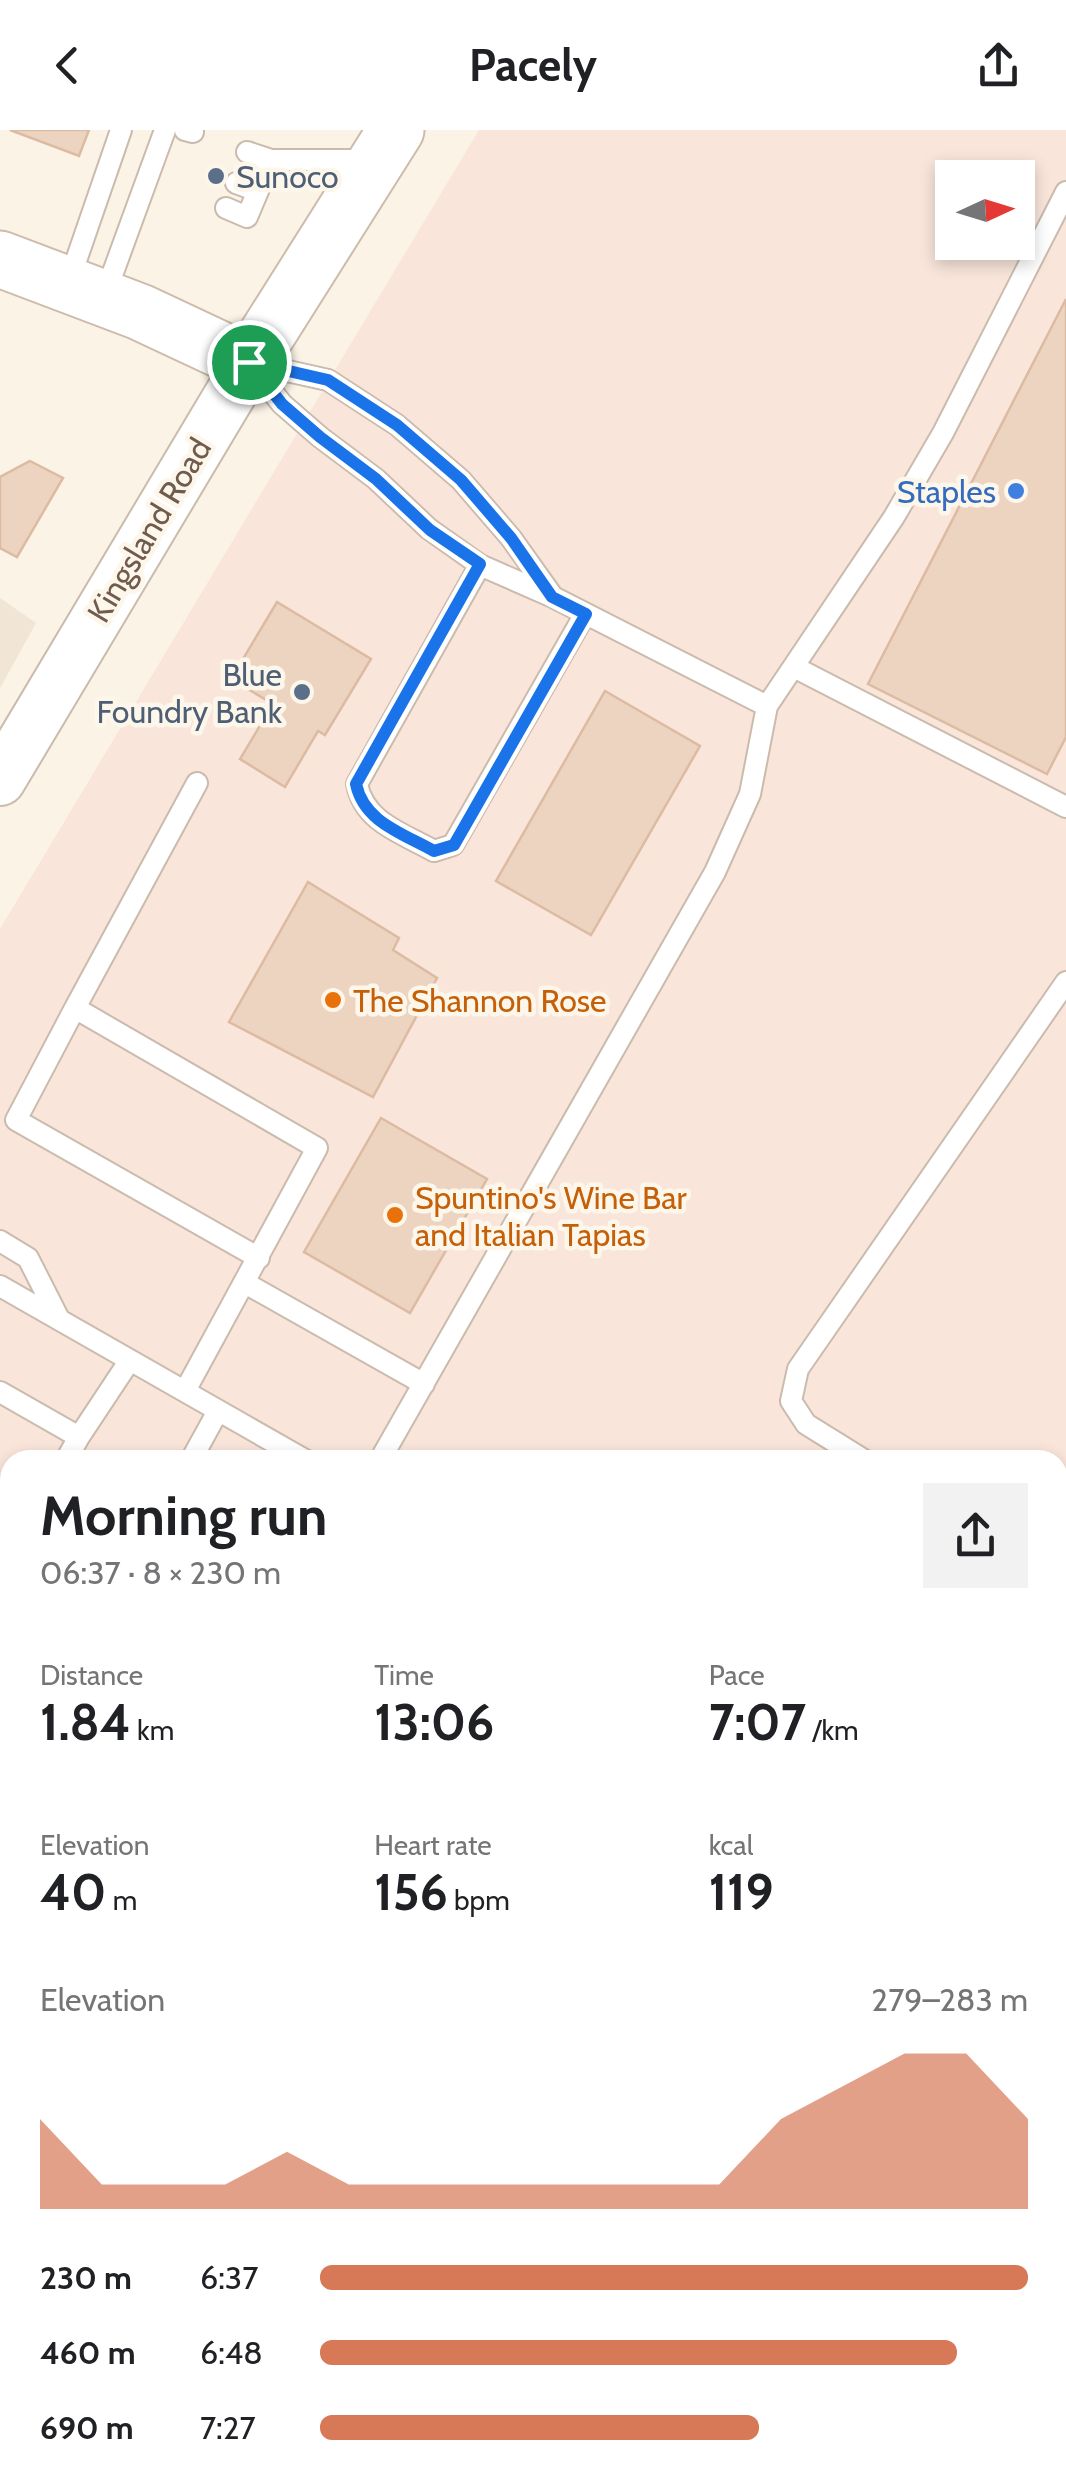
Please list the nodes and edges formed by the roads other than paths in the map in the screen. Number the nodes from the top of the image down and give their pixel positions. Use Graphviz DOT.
graph roads {
  1 [pos="121,130"];
  2 [pos="165,130"];
  3 [pos="387,145"];
  4 [pos="247,152"];
  5 [pos="156,153"];
  6 [pos="270,160"];
  7 [pos="178,162"];
  8 [pos="146,182"];
  9 [pos="236,182"];
  10 [pos="168,189"];
  11 [pos="258,191"];
  12 [pos="1066,192"];
  13 [pos="226,208"];
  14 [pos="0,258"];
  15 [pos="86,290"];
  16 [pos="249,362"];
  17 [pos="480,564"];
  18 [pos="552,597"];
  19 [pos="586,614"];
  20 [pos="794,667"];
  21 [pos="766,706"];
  22 [pos="0,780"];
  23 [pos="197,783"];
  24 [pos="1066,807"];
  25 [pos="1066,982"];
  26 [pos="75,1008"];
  27 [pos="0,1241"];
  28 [pos="259,1258"];
  29 [pos="244,1283"];
  30 [pos="0,1286"];
  31 [pos="60,1321"];
  32 [pos="130,1360"];
  33 [pos="424,1384"];
  34 [pos="185,1391"];
  35 [pos="0,1392"];
  36 [pos="218,1411"];
  37 [pos="79,1437"];
  38 [pos="72,1450"];
  39 [pos="197,1450"];
  40 [pos="286,1450"];
  41 [pos="386,1450"];
  42 [pos="848,1450"];
  1 -- 15 [label="lane"];
  2 -- 5 [label="lane"];
  3 -- 6 [label="lane"];
  3 -- 16 [label="main road, Kingsland Road"];
  4 -- 6 [label="lane"];
  5 -- 7 [label="lane"];
  5 -- 8 [label="lane"];
  6 -- 11 [label="lane"];
  8 -- 10 [label="lane"];
  8 -- 15 [label="lane"];
  9 -- 11 [label="lane"];
  11 -- 13 [label="lane"];
  12 -- 20 [label="lane"];
  14 -- 15 [label="main road"];
  15 -- 16 [label="main road"];
  16 -- 17 [label="lane"];
  16 -- 18 [label="lane"];
  16 -- 22 [label="street, Kingsland Road"];
  17 -- 18 [label="lane"];
  17 -- 19 [label="lane"];
  18 -- 19 [label="lane"];
  19 -- 21 [label="lane"];
  20 -- 21 [label="lane"];
  20 -- 24 [label="lane"];
  21 -- 33 [label="lane"];
  23 -- 26 [label="lane"];
  25 -- 42 [label="lane"];
  26 -- 28 [label="lane"];
  26 -- 28 [label="lane"];
  27 -- 31 [label="lane"];
  28 -- 29 [label="lane"];
  29 -- 33 [label="lane"];
  29 -- 34 [label="lane"];
  30 -- 31 [label="lane"];
  31 -- 32 [label="lane"];
  32 -- 34 [label="lane"];
  32 -- 37 [label="lane"];
  33 -- 41 [label="lane"];
  34 -- 36 [label="lane"];
  35 -- 37 [label="lane"];
  36 -- 39 [label="lane"];
  36 -- 40 [label="lane"];
  37 -- 38 [label="lane"];
}
